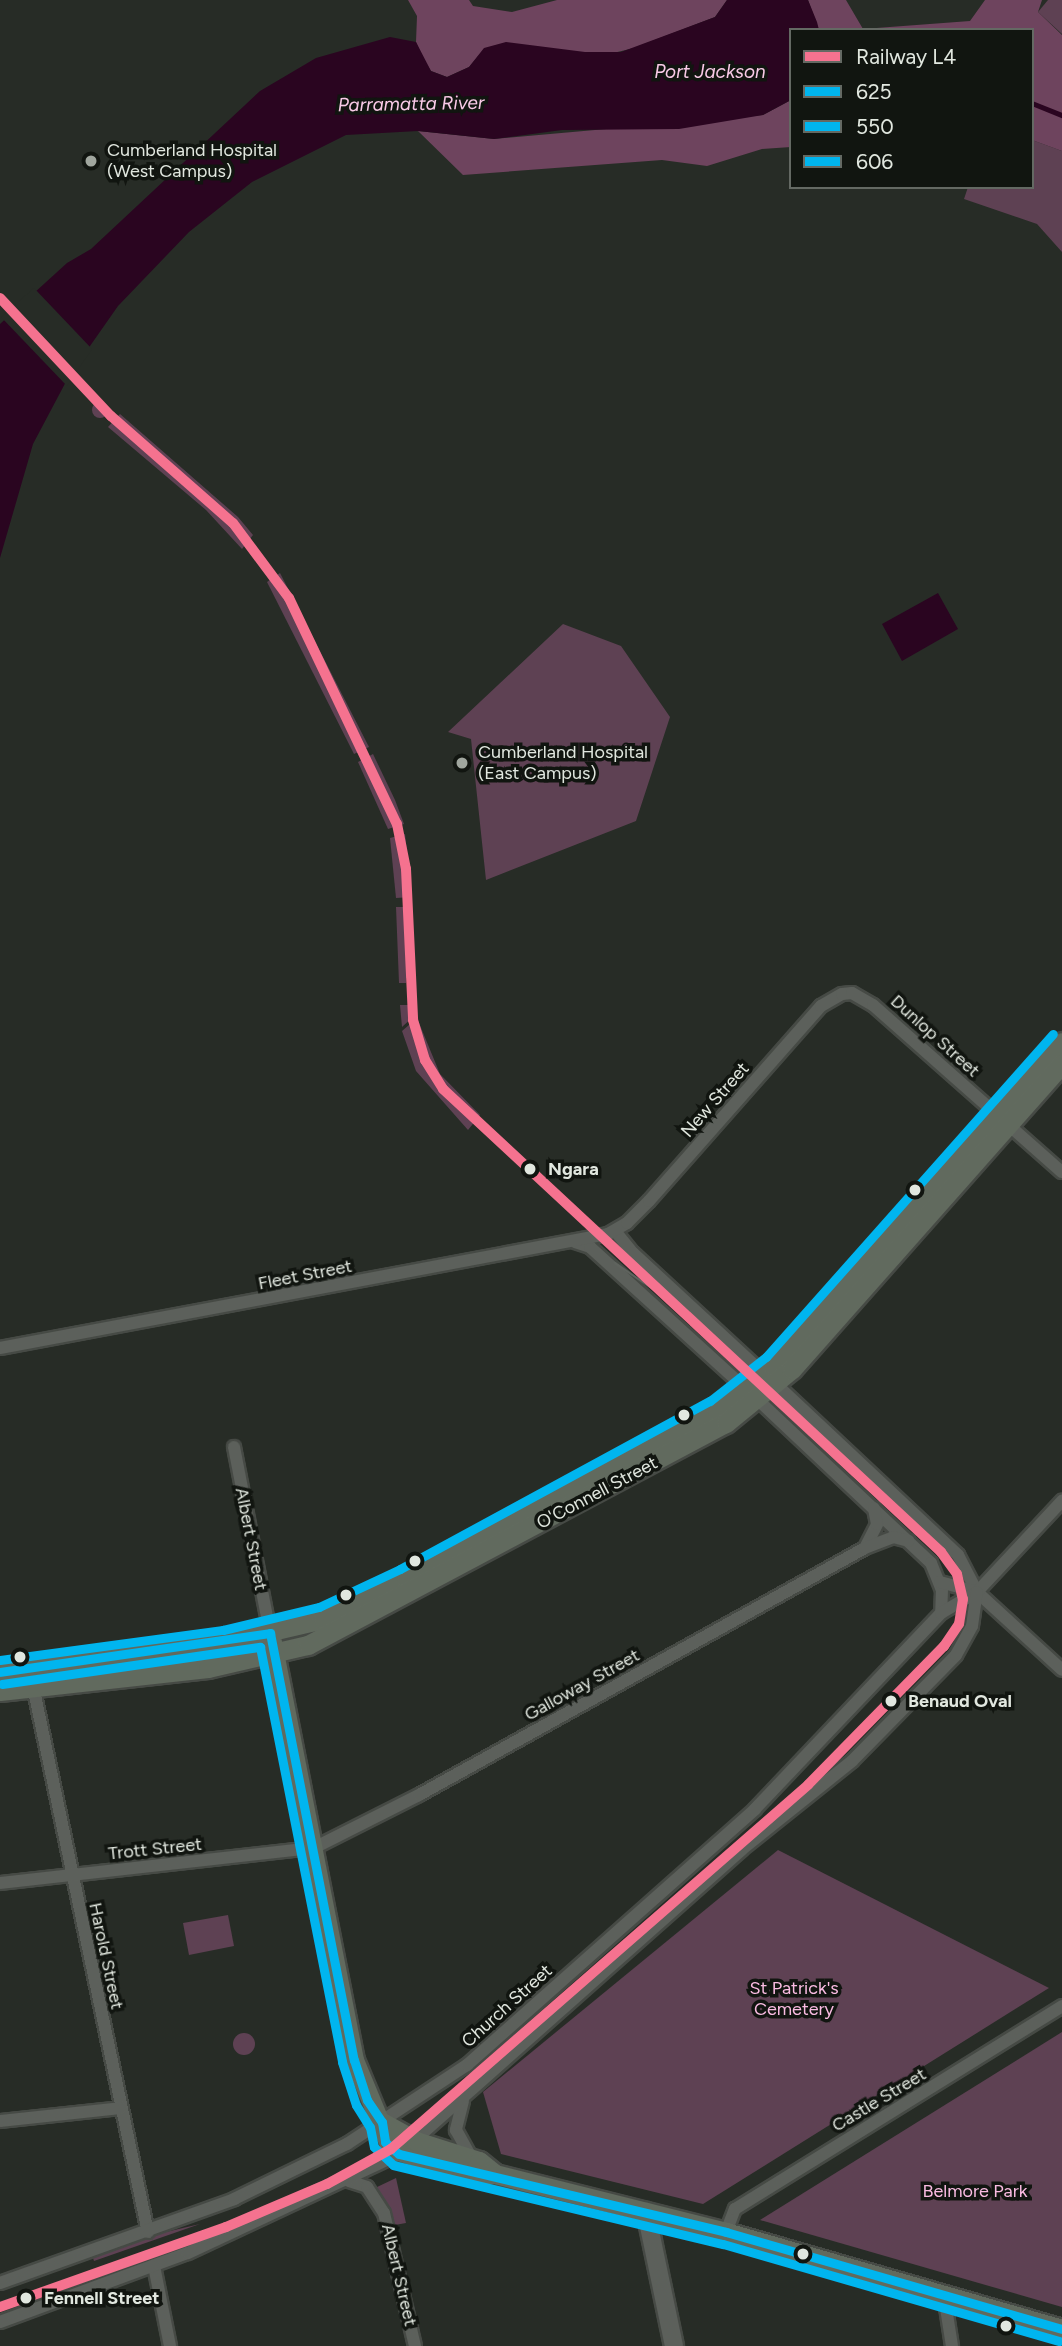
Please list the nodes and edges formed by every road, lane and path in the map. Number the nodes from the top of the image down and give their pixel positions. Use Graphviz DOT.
graph roads {
  1 [pos="842,994"];
  2 [pos="1062,1042"];
  3 [pos="1062,1064"];
  4 [pos="1003,1120"];
  5 [pos="1062,1172"];
  6 [pos="615,1231"];
  7 [pos="575,1242"];
  8 [pos="0,1348"];
  9 [pos="771,1379"];
  10 [pos="752,1395"];
  11 [pos="234,1447"];
  12 [pos="1062,1501"];
  13 [pos="874,1508"];
  14 [pos="908,1541"];
  15 [pos="865,1548"];
  16 [pos="940,1582"];
  17 [pos="977,1592"];
  18 [pos="941,1612"];
  19 [pos="270,1633"];
  20 [pos="274,1654"];
  21 [pos="1062,1670"];
  22 [pos="0,1672"];
  23 [pos="33,1686"];
  24 [pos="0,1691"];
  25 [pos="314,1848"];
  26 [pos="72,1876"];
  27 [pos="0,1883"];
  28 [pos="1062,2006"];
  29 [pos="466,2094"];
  30 [pos="121,2108"];
  31 [pos="0,2121"];
  32 [pos="382,2122"];
  33 [pos="416,2141"];
  34 [pos="399,2154"];
  35 [pos="479,2161"];
  36 [pos="495,2174"];
  37 [pos="349,2181"];
  38 [pos="646,2212"];
  39 [pos="148,2232"];
  40 [pos="726,2232"];
  41 [pos="154,2266"];
  42 [pos="0,2283"];
  43 [pos="944,2295"];
  44 [pos="0,2322"];
  45 [pos="1062,2329"];
  46 [pos="170,2346"];
  47 [pos="415,2346"];
  48 [pos="674,2346"];
  49 [pos="952,2346"];
  1 -- 4 [label="street, Dunlop Street"];
  1 -- 6 [label="street, New Street"];
  2 -- 4 [label="main road, O'Connell Street"];
  3 -- 4 [label="main road, O'Connell Street"];
  4 -- 5 [label="street, Dunlop Street"];
  4 -- 9 [label="main road, O'Connell Street"];
  6 -- 7 [label="street, Fleet Street"];
  6 -- 9 [label="street"];
  7 -- 8 [label="street, Fleet Street"];
  7 -- 10 [label="street"];
  9 -- 10 [label="main road, O'Connell Street"];
  9 -- 17 [label="street"];
  10 -- 13 [label="street"];
  10 -- 19 [label="main road, O'Connell Street"];
  10 -- 20 [label="main road, O'Connell Street"];
  11 -- 19 [label="street, Albert Street"];
  12 -- 17 [label="street, Church Street"];
  13 -- 14 [label="street"];
  13 -- 15 [label="street"];
  14 -- 15 [label="street, Galloway Street"];
  14 -- 16 [label="street"];
  15 -- 25 [label="street, Galloway Street"];
  16 -- 17 [label="street"];
  16 -- 18 [label="street"];
  17 -- 18 [label="street, Church Street"];
  17 -- 21 [label="street"];
  17 -- 29 [label="street"];
  18 -- 32 [label="street, Church Street"];
  19 -- 20 [label="main road, Albert Street"];
  19 -- 22 [label="main road, O'Connell Street"];
  20 -- 23 [label="main road, O'Connell Street"];
  20 -- 25 [label="main road, Albert Street"];
  23 -- 24 [label="main road, O'Connell Street"];
  23 -- 26 [label="street, Harold Street"];
  25 -- 26 [label="street, Trott Street"];
  25 -- 32 [label="main road, Albert Street"];
  26 -- 27 [label="street, Trott Street"];
  26 -- 30 [label="street, Harold Street"];
  28 -- 40 [label="street, Castle Street"];
  29 -- 33 [label="street"];
  29 -- 35 [label="street"];
  30 -- 31 [label="street"];
  30 -- 39 [label="street, Harold Street"];
  32 -- 33 [label="main road"];
  32 -- 34 [label="main road, Albert Street"];
  32 -- 39 [label="street, Church Street"];
  33 -- 34 [label="street"];
  33 -- 35 [label="main road"];
  34 -- 36 [label="main road"];
  34 -- 37 [label="street"];
  35 -- 36 [label="main road"];
  36 -- 38 [label="main road"];
  37 -- 41 [label="street"];
  37 -- 47 [label="street, Albert Street"];
  38 -- 40 [label="main road"];
  38 -- 48 [label="street"];
  39 -- 42 [label="street, Church Street"];
  40 -- 43 [label="main road"];
  41 -- 44 [label="street"];
  41 -- 46 [label="street"];
  43 -- 45 [label="main road"];
  43 -- 49 [label="street"];
}
